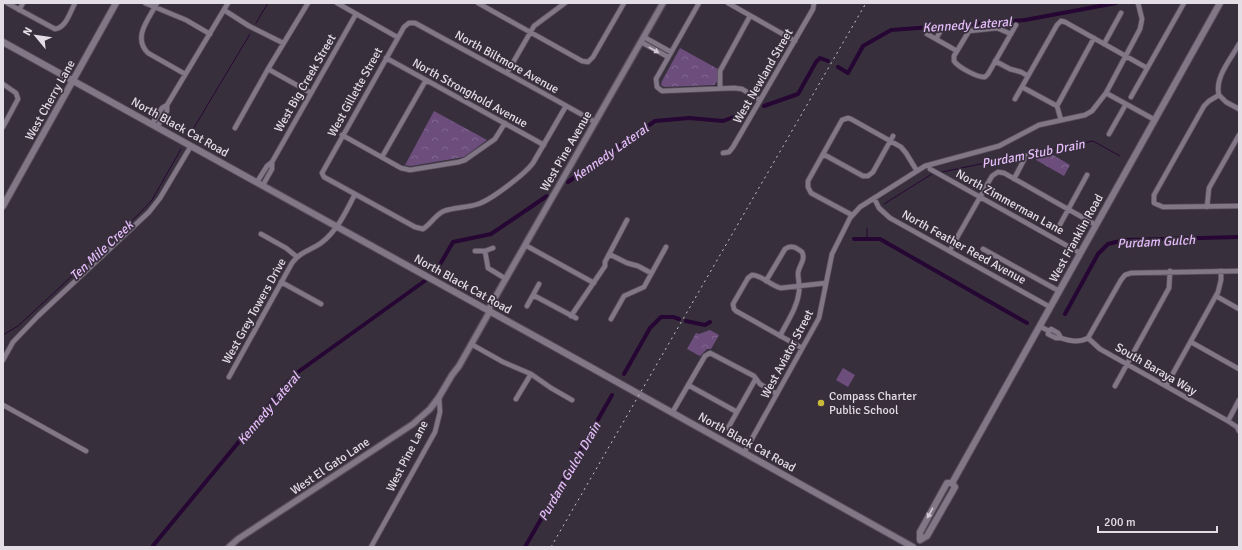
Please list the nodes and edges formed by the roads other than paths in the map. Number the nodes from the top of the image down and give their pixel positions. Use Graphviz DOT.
graph roads {
  1 [pos="7,3"];
  2 [pos="23,3"];
  3 [pos="75,3"];
  4 [pos="116,3"];
  5 [pos="145,3"];
  6 [pos="228,3"];
  7 [pos="308,3"];
  8 [pos="337,3"];
  9 [pos="478,3"];
  10 [pos="565,3"];
  11 [pos="624,3"];
  12 [pos="663,3"];
  13 [pos="699,3"];
  14 [pos="728,3"];
  15 [pos="814,3"];
  16 [pos="1138,3"];
  17 [pos="1184,3"];
  18 [pos="1220,3"];
  19 [pos="156,5"];
  20 [pos="19,10"];
  21 [pos="224,10"];
  22 [pos="1121,13"];
  23 [pos="356,14"];
  24 [pos="750,16"];
  25 [pos="409,23"];
  26 [pos="1016,25"];
  27 [pos="941,30"];
  28 [pos="530,32"];
  29 [pos="210,34"];
  30 [pos="927,34"];
  31 [pos="1011,34"];
  32 [pos="397,37"];
  33 [pos="1094,38"];
  34 [pos="642,39"];
  35 [pos="936,39"];
  36 [pos="794,41"];
  37 [pos="3,42"];
  38 [pos="283,43"];
  39 [pos="1104,44"];
  40 [pos="1238,48"];
  41 [pos="957,51"];
  42 [pos="671,52"];
  43 [pos="1126,56"];
  44 [pos="668,57"];
  45 [pos="386,58"];
  46 [pos="996,61"];
  47 [pos="1148,68"];
  48 [pos="268,69"];
  49 [pos="507,73"];
  50 [pos="185,74"];
  51 [pos="1028,76"];
  52 [pos="426,80"];
  53 [pos="74,81"];
  54 [pos="3,84"];
  55 [pos="1022,87"];
  56 [pos="720,88"];
  57 [pos="311,93"];
  58 [pos="1106,93"];
  59 [pos="1219,95"];
  60 [pos="1131,97"];
  61 [pos="1015,99"];
  62 [pos="760,100"];
  63 [pos="1126,104"];
  64 [pos="566,106"];
  65 [pos="1057,106"];
  66 [pos="1239,109"];
  67 [pos="1061,120"];
  68 [pos="1155,120"];
  69 [pos="595,122"];
  70 [pos="504,123"];
  71 [pos="154,126"];
  72 [pos="3,127"];
  73 [pos="235,128"];
  74 [pos="1109,134"];
  75 [pos="342,135"];
  76 [pos="1239,135"];
  77 [pos="893,136"];
  78 [pos="890,141"];
  79 [pos="544,145"];
  80 [pos="191,146"];
  81 [pos="723,153"];
  82 [pos="823,154"];
  83 [pos="1026,156"];
  84 [pos="382,157"];
  85 [pos="930,169"];
  86 [pos="917,170"];
  87 [pos="1087,175"];
  88 [pos="1014,179"];
  89 [pos="260,184"];
  90 [pos="355,194"];
  91 [pos="980,197"];
  92 [pos="874,198"];
  93 [pos="3,206"];
  94 [pos="1239,206"];
  95 [pos="1207,207"];
  96 [pos="1068,209"];
  97 [pos="852,215"];
  98 [pos="627,220"];
  99 [pos="1096,225"];
  100 [pos="337,227"];
  101 [pos="1057,230"];
  102 [pos="261,234"];
  103 [pos="526,245"];
  104 [pos="666,247"];
  105 [pos="493,248"];
  106 [pos="983,249"];
  107 [pos="950,250"];
  108 [pos="475,251"];
  109 [pos="485,251"];
  110 [pos="1080,253"];
  111 [pos="609,254"];
  112 [pos="297,257"];
  113 [pos="1170,271"];
  114 [pos="1221,271"];
  115 [pos="1239,271"];
  116 [pos="651,273"];
  117 [pos="506,279"];
  118 [pos="766,281"];
  119 [pos="281,282"];
  120 [pos="594,283"];
  121 [pos="826,283"];
  122 [pos="539,284"];
  123 [pos="800,286"];
  124 [pos="1059,291"];
  125 [pos="533,295"];
  126 [pos="1216,296"];
  127 [pos="321,304"];
  128 [pos="527,306"];
  129 [pos="1050,307"];
  130 [pos="1239,309"];
  131 [pos="489,311"];
  132 [pos="611,319"];
  133 [pos="1039,326"];
  134 [pos="780,336"];
  135 [pos="1088,338"];
  136 [pos="1191,342"];
  137 [pos="471,344"];
  138 [pos="802,348"];
  139 [pos="3,360"];
  140 [pos="1127,364"];
  141 [pos="1239,369"];
  142 [pos="531,374"];
  143 [pos="229,377"];
  144 [pos="755,380"];
  145 [pos="688,385"];
  146 [pos="1116,386"];
  147 [pos="1166,386"];
  148 [pos="777,394"];
  149 [pos="439,397"];
  150 [pos="516,399"];
  151 [pos="572,400"];
  152 [pos="1239,400"];
  153 [pos="3,405"];
  154 [pos="737,412"];
  155 [pos="672,413"];
  156 [pos="1228,421"];
  157 [pos="728,428"];
  158 [pos="1239,431"];
  159 [pos="86,451"];
  160 [pos="744,453"];
  161 [pos="229,547"];
  162 [pos="371,547"];
  163 [pos="913,547"];
  164 [pos="916,547"];
  1 -- 20 [label="street"];
  2 -- 20 [label="street"];
  3 -- 20 [label="street"];
  4 -- 53 [label="main road, West Cherry Lane"];
  5 -- 19 [label="street"];
  6 -- 21 [label="street"];
  7 -- 38 [label="street"];
  8 -- 23 [label="street"];
  9 -- 28 [label="street"];
  10 -- 28 [label="street"];
  11 -- 28 [label="street"];
  12 -- 34 [label="street, West Pine Avenue"];
  13 -- 42 [label="street"];
  14 -- 24 [label="street"];
  15 -- 36 [label="street, West Newland Street"];
  16 -- 43 [label="street"];
  17 -- 47 [label="street"];
  18 -- 68 [label="main road, West Franklin Road"];
  19 -- 29 [label="street"];
  19 -- 50 [label="street"];
  21 -- 29 [label="street"];
  21 -- 38 [label="street"];
  22 -- 39 [label="street"];
  23 -- 32 [label="street"];
  23 -- 57 [label="street, West Big Creek Street"];
  24 -- 36 [label="street"];
  24 -- 56 [label="street"];
  25 -- 32 [label="street, West Gillette Street"];
  25 -- 49 [label="street, North Biltmore Avenue"];
  26 -- 31 [label="street"];
  27 -- 35 [label="street"];
  28 -- 49 [label="street"];
  29 -- 50 [label="street"];
  30 -- 35 [label="street"];
  31 -- 41 [label="street"];
  31 -- 46 [label="street"];
  32 -- 45 [label="street, West Gillette Street"];
  33 -- 39 [label="street"];
  33 -- 51 [label="street"];
  33 -- 65 [label="street"];
  34 -- 42 [label="street"];
  34 -- 44 [label="street, one-way"];
  34 -- 69 [label="street, West Pine Avenue"];
  35 -- 41 [label="street"];
  36 -- 62 [label="street, West Newland Street"];
  37 -- 53 [label="main road, North Black Cat Road"];
  38 -- 48 [label="street"];
  39 -- 43 [label="street"];
  40 -- 59 [label="street"];
  41 -- 46 [label="street"];
  42 -- 44 [label="street"];
  43 -- 47 [label="street"];
  43 -- 58 [label="street"];
  44 -- 56 [label="street"];
  45 -- 52 [label="street, North Stronghold Avenue"];
  45 -- 75 [label="street, West Gillette Street"];
  46 -- 51 [label="street"];
  47 -- 60 [label="street"];
  48 -- 57 [label="street"];
  48 -- 73 [label="street"];
  49 -- 64 [label="street, North Biltmore Avenue"];
  50 -- 71 [label="street"];
  51 -- 55 [label="street"];
  52 -- 70 [label="street, North Stronghold Avenue"];
  52 -- 84 [label="street"];
  53 -- 71 [label="main road, North Black Cat Road"];
  53 -- 93 [label="main road, West Cherry Lane"];
  54 -- 72 [label="street"];
  55 -- 61 [label="street"];
  55 -- 65 [label="street"];
  56 -- 62 [label="street"];
  57 -- 89 [label="street, West Big Creek Street"];
  58 -- 63 [label="street"];
  58 -- 67 [label="street"];
  59 -- 66 [label="street"];
  59 -- 95 [label="street"];
  62 -- 81 [label="street, West Newland Street"];
  63 -- 68 [label="street"];
  63 -- 74 [label="street"];
  64 -- 69 [label="street, North Biltmore Avenue"];
  64 -- 79 [label="street"];
  65 -- 67 [label="street"];
  67 -- 86 [label="street"];
  68 -- 99 [label="main road, West Franklin Road"];
  69 -- 103 [label="street, West Pine Avenue"];
  70 -- 79 [label="street, North Stronghold Avenue"];
  70 -- 84 [label="street"];
  71 -- 80 [label="main road, North Black Cat Road"];
  75 -- 84 [label="street"];
  75 -- 90 [label="street, West Gillette Street"];
  76 -- 95 [label="street"];
  77 -- 78 [label="street"];
  78 -- 82 [label="street"];
  78 -- 82 [label="street"];
  78 -- 86 [label="street"];
  79 -- 90 [label="street"];
  80 -- 89 [label="main road, North Black Cat Road"];
  80 -- 139 [label="street"];
  82 -- 97 [label="street"];
  83 -- 88 [label="street"];
  85 -- 91 [label="street, North Zimmerman Lane"];
  86 -- 92 [label="street"];
  87 -- 96 [label="street"];
  88 -- 91 [label="street"];
  88 -- 96 [label="street"];
  89 -- 100 [label="main road, North Black Cat Road"];
  90 -- 100 [label="street, West Grey Towers Drive"];
  91 -- 107 [label="street"];
  91 -- 110 [label="street, North Zimmerman Lane"];
  92 -- 97 [label="street"];
  92 -- 107 [label="street, North Feather Reed Avenue"];
  94 -- 95 [label="street"];
  96 -- 99 [label="street"];
  96 -- 101 [label="street"];
  97 -- 121 [label="street, West Aviator Street"];
  98 -- 111 [label="street"];
  99 -- 110 [label="main road, West Franklin Road"];
  100 -- 112 [label="street, West Grey Towers Drive"];
  100 -- 131 [label="main road, North Black Cat Road"];
  102 -- 112 [label="street"];
  103 -- 117 [label="street, West Pine Avenue"];
  103 -- 120 [label="street"];
  104 -- 116 [label="street"];
  105 -- 109 [label="street"];
  106 -- 124 [label="street"];
  107 -- 129 [label="street, North Feather Reed Avenue"];
  108 -- 109 [label="street"];
  109 -- 117 [label="street"];
  110 -- 124 [label="main road, West Franklin Road"];
  111 -- 116 [label="street"];
  111 -- 120 [label="street"];
  112 -- 119 [label="street, West Grey Towers Drive"];
  113 -- 114 [label="street"];
  113 -- 135 [label="street"];
  113 -- 140 [label="street"];
  114 -- 115 [label="street"];
  114 -- 126 [label="street"];
  116 -- 132 [label="street"];
  117 -- 131 [label="street, West Pine Avenue"];
  118 -- 123 [label="street"];
  118 -- 123 [label="street"];
  118 -- 134 [label="street"];
  119 -- 127 [label="street"];
  119 -- 143 [label="street, West Grey Towers Drive"];
  120 -- 125 [label="street"];
  121 -- 123 [label="street"];
  121 -- 138 [label="street, West Aviator Street"];
  122 -- 125 [label="street"];
  123 -- 134 [label="street"];
  124 -- 129 [label="main road, West Franklin Road"];
  125 -- 128 [label="street"];
  126 -- 130 [label="street"];
  126 -- 136 [label="street"];
  129 -- 133 [label="main road, West Franklin Road"];
  131 -- 137 [label="street, West Pine Lane"];
  131 -- 155 [label="main road, North Black Cat Road"];
  133 -- 135 [label="street"];
  133 -- 164 [label="main road, West Franklin Road"];
  134 -- 138 [label="street"];
  135 -- 140 [label="street, South Baraya Way"];
  136 -- 141 [label="street"];
  136 -- 147 [label="street"];
  137 -- 142 [label="street"];
  137 -- 149 [label="street, West Pine Lane"];
  138 -- 148 [label="street, West Aviator Street"];
  140 -- 146 [label="street"];
  140 -- 147 [label="street, South Baraya Way"];
  142 -- 150 [label="street"];
  142 -- 151 [label="street"];
  144 -- 145 [label="street"];
  144 -- 148 [label="street"];
  144 -- 154 [label="street"];
  145 -- 154 [label="street"];
  145 -- 155 [label="street"];
  147 -- 156 [label="street, South Baraya Way"];
  148 -- 160 [label="street, West Aviator Street"];
  149 -- 161 [label="street, West El Gato Lane"];
  149 -- 162 [label="street, West Pine Lane"];
  152 -- 156 [label="street"];
  153 -- 159 [label="street"];
  154 -- 157 [label="street"];
  155 -- 160 [label="main road, North Black Cat Road"];
  156 -- 158 [label="street, South Baraya Way"];
  160 -- 163 [label="main road, North Black Cat Road"];
}
